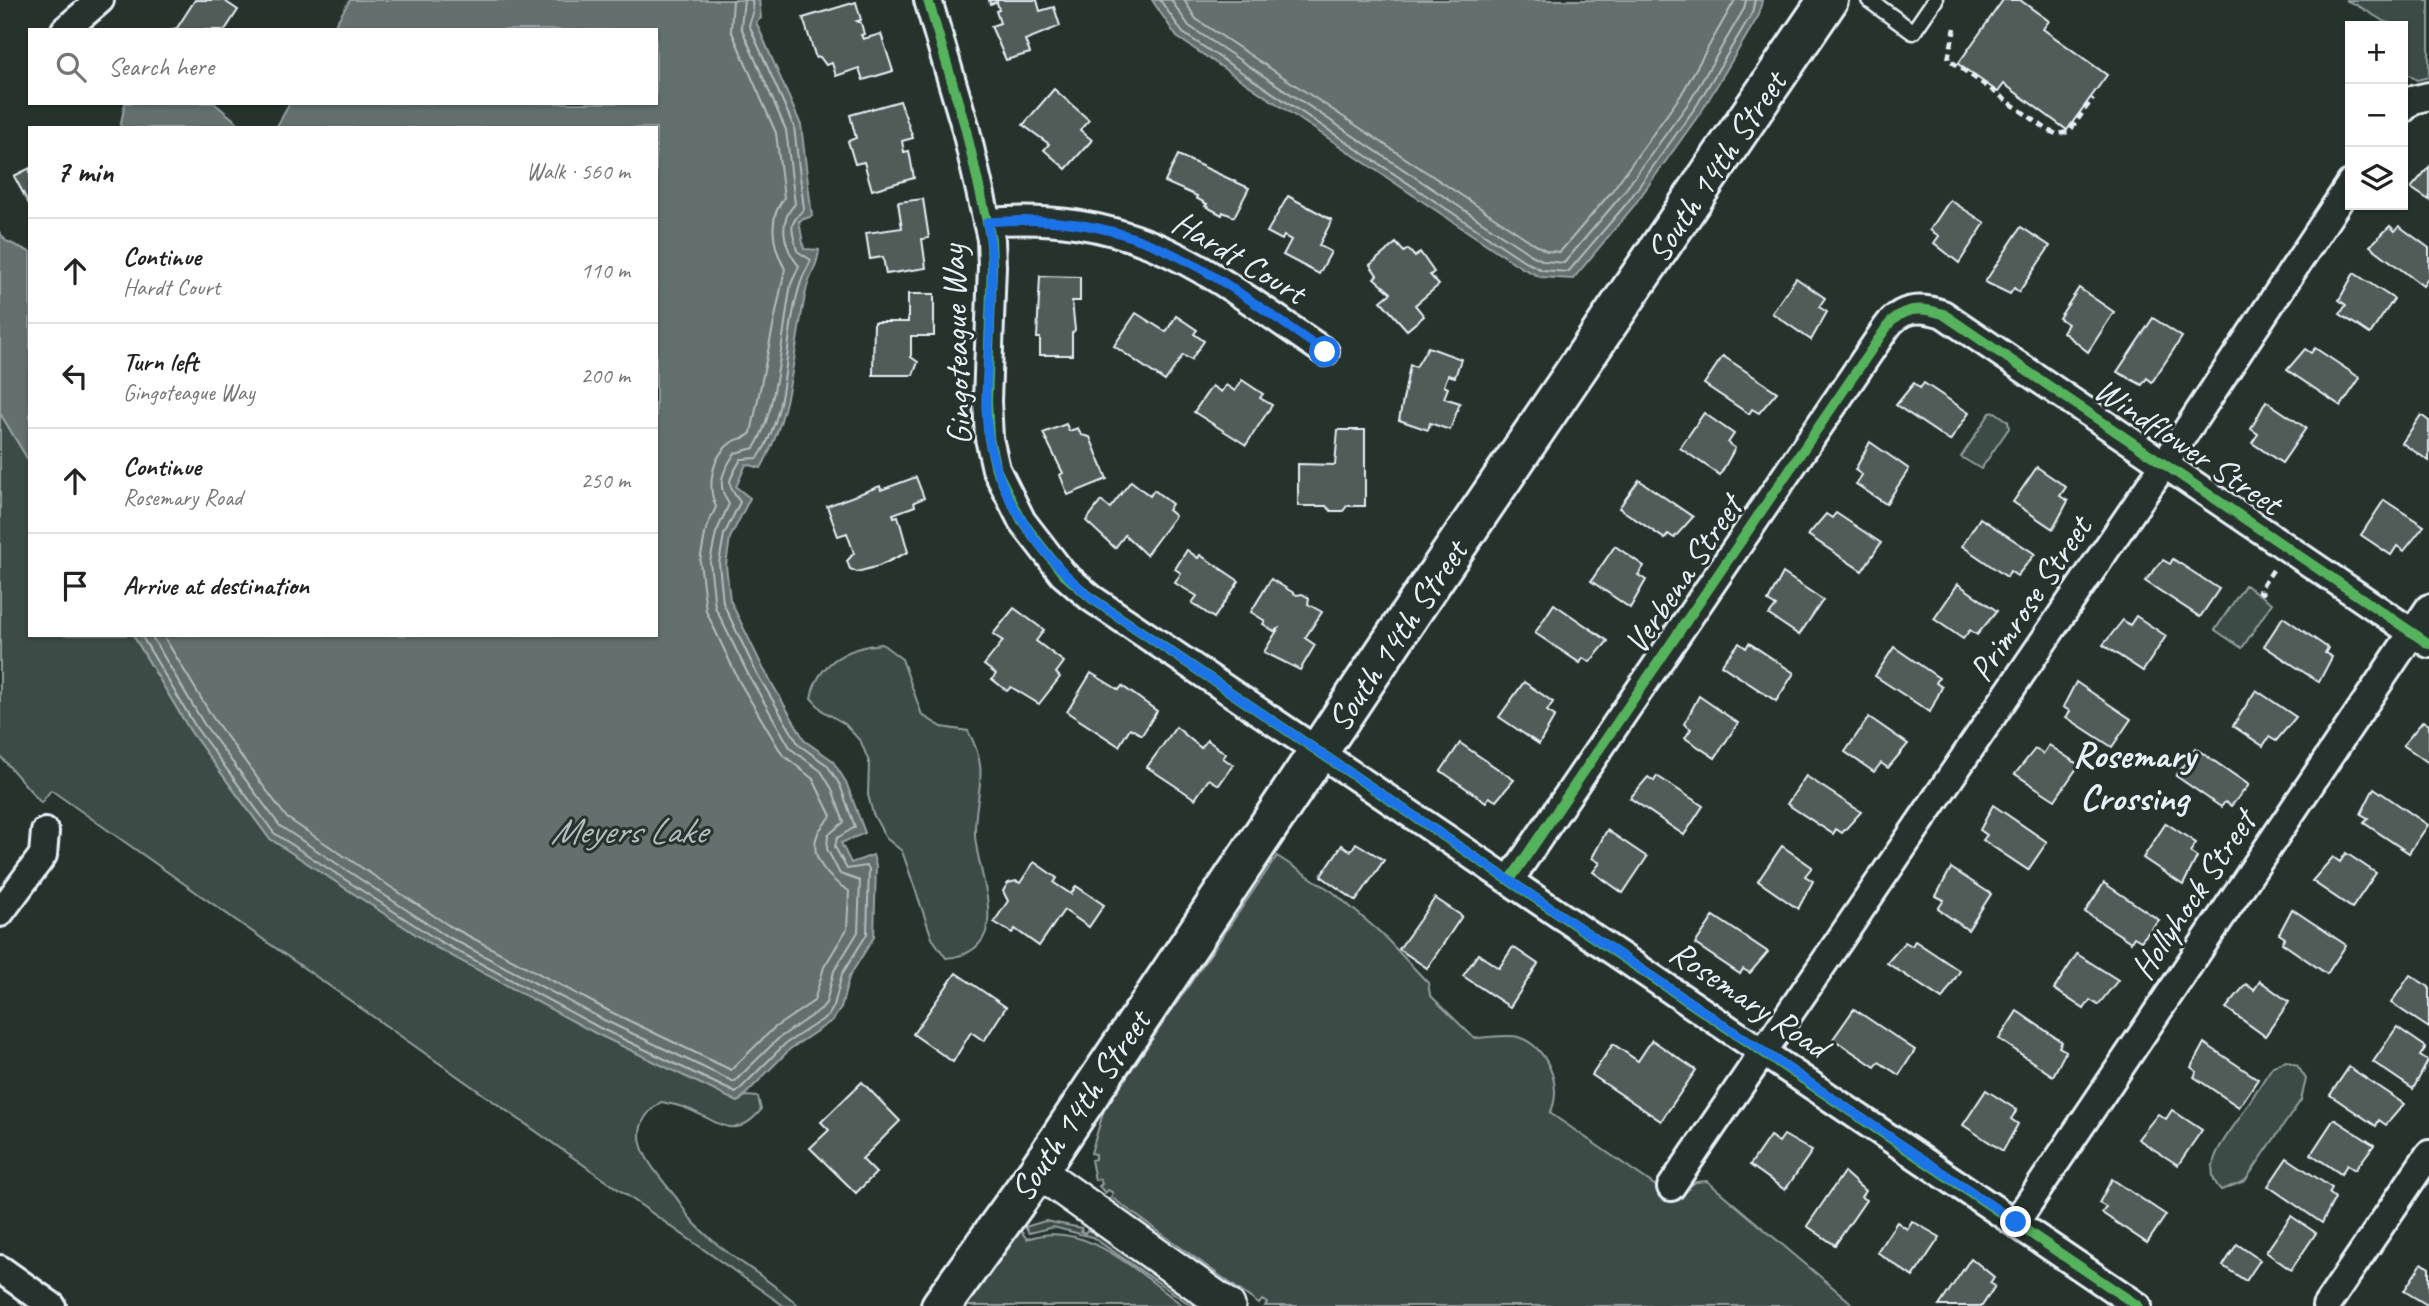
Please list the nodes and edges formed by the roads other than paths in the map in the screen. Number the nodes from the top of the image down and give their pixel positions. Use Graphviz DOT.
graph roads {
  1 [pos="100,0"];
  2 [pos="928,0"];
  3 [pos="1828,0"];
  4 [pos="1869,0"];
  5 [pos="1934,0"];
  6 [pos="67,28"];
  7 [pos="2345,192"];
  8 [pos="987,222"];
  9 [pos="1909,310"];
  10 [pos="1325,352"];
  11 [pos="2165,463"];
  12 [pos="2429,608"];
  13 [pos="2421,639"];
  14 [pos="1319,752"];
  15 [pos="45,832"];
  16 [pos="1510,880"];
  17 [pos="0,913"];
  18 [pos="1763,1052"];
  19 [pos="2429,1154"];
  20 [pos="1038,1171"];
  21 [pos="1671,1187"];
  22 [pos="2016,1222"];
  23 [pos="0,1269"];
  24 [pos="52,1306"];
  25 [pos="941,1306"];
  26 [pos="1228,1306"];
  27 [pos="2138,1306"];
  28 [pos="2326,1306"];
  1 -- 6 [label="street"];
  2 -- 8 [label="street, Gingoteague Way"];
  3 -- 14 [label="main road, South 14th Street"];
  4 -- 5 [label="lane"];
  7 -- 11 [label="street, Primrose Street"];
  8 -- 10 [label="street, Hardt Court"];
  8 -- 14 [label="street, Gingoteague Way"];
  9 -- 11 [label="street, Windflower Street"];
  9 -- 16 [label="street, Verbena Street"];
  11 -- 13 [label="street, Windflower Street"];
  11 -- 18 [label="street, Primrose Street"];
  12 -- 13 [label="street, Hollyhock Street"];
  13 -- 22 [label="street, Hollyhock Street"];
  14 -- 16 [label="street, Rosemary Road"];
  14 -- 20 [label="main road, South 14th Street"];
  15 -- 17 [label="street"];
  16 -- 18 [label="street, Rosemary Road"];
  18 -- 21 [label="street, Primrose Street"];
  18 -- 22 [label="street, Rosemary Road"];
  19 -- 28 [label="street"];
  20 -- 25 [label="main road, South 14th Street"];
  20 -- 26 [label="street"];
  22 -- 27 [label="street, Rosemary Road"];
  23 -- 24 [label="street"];
}
